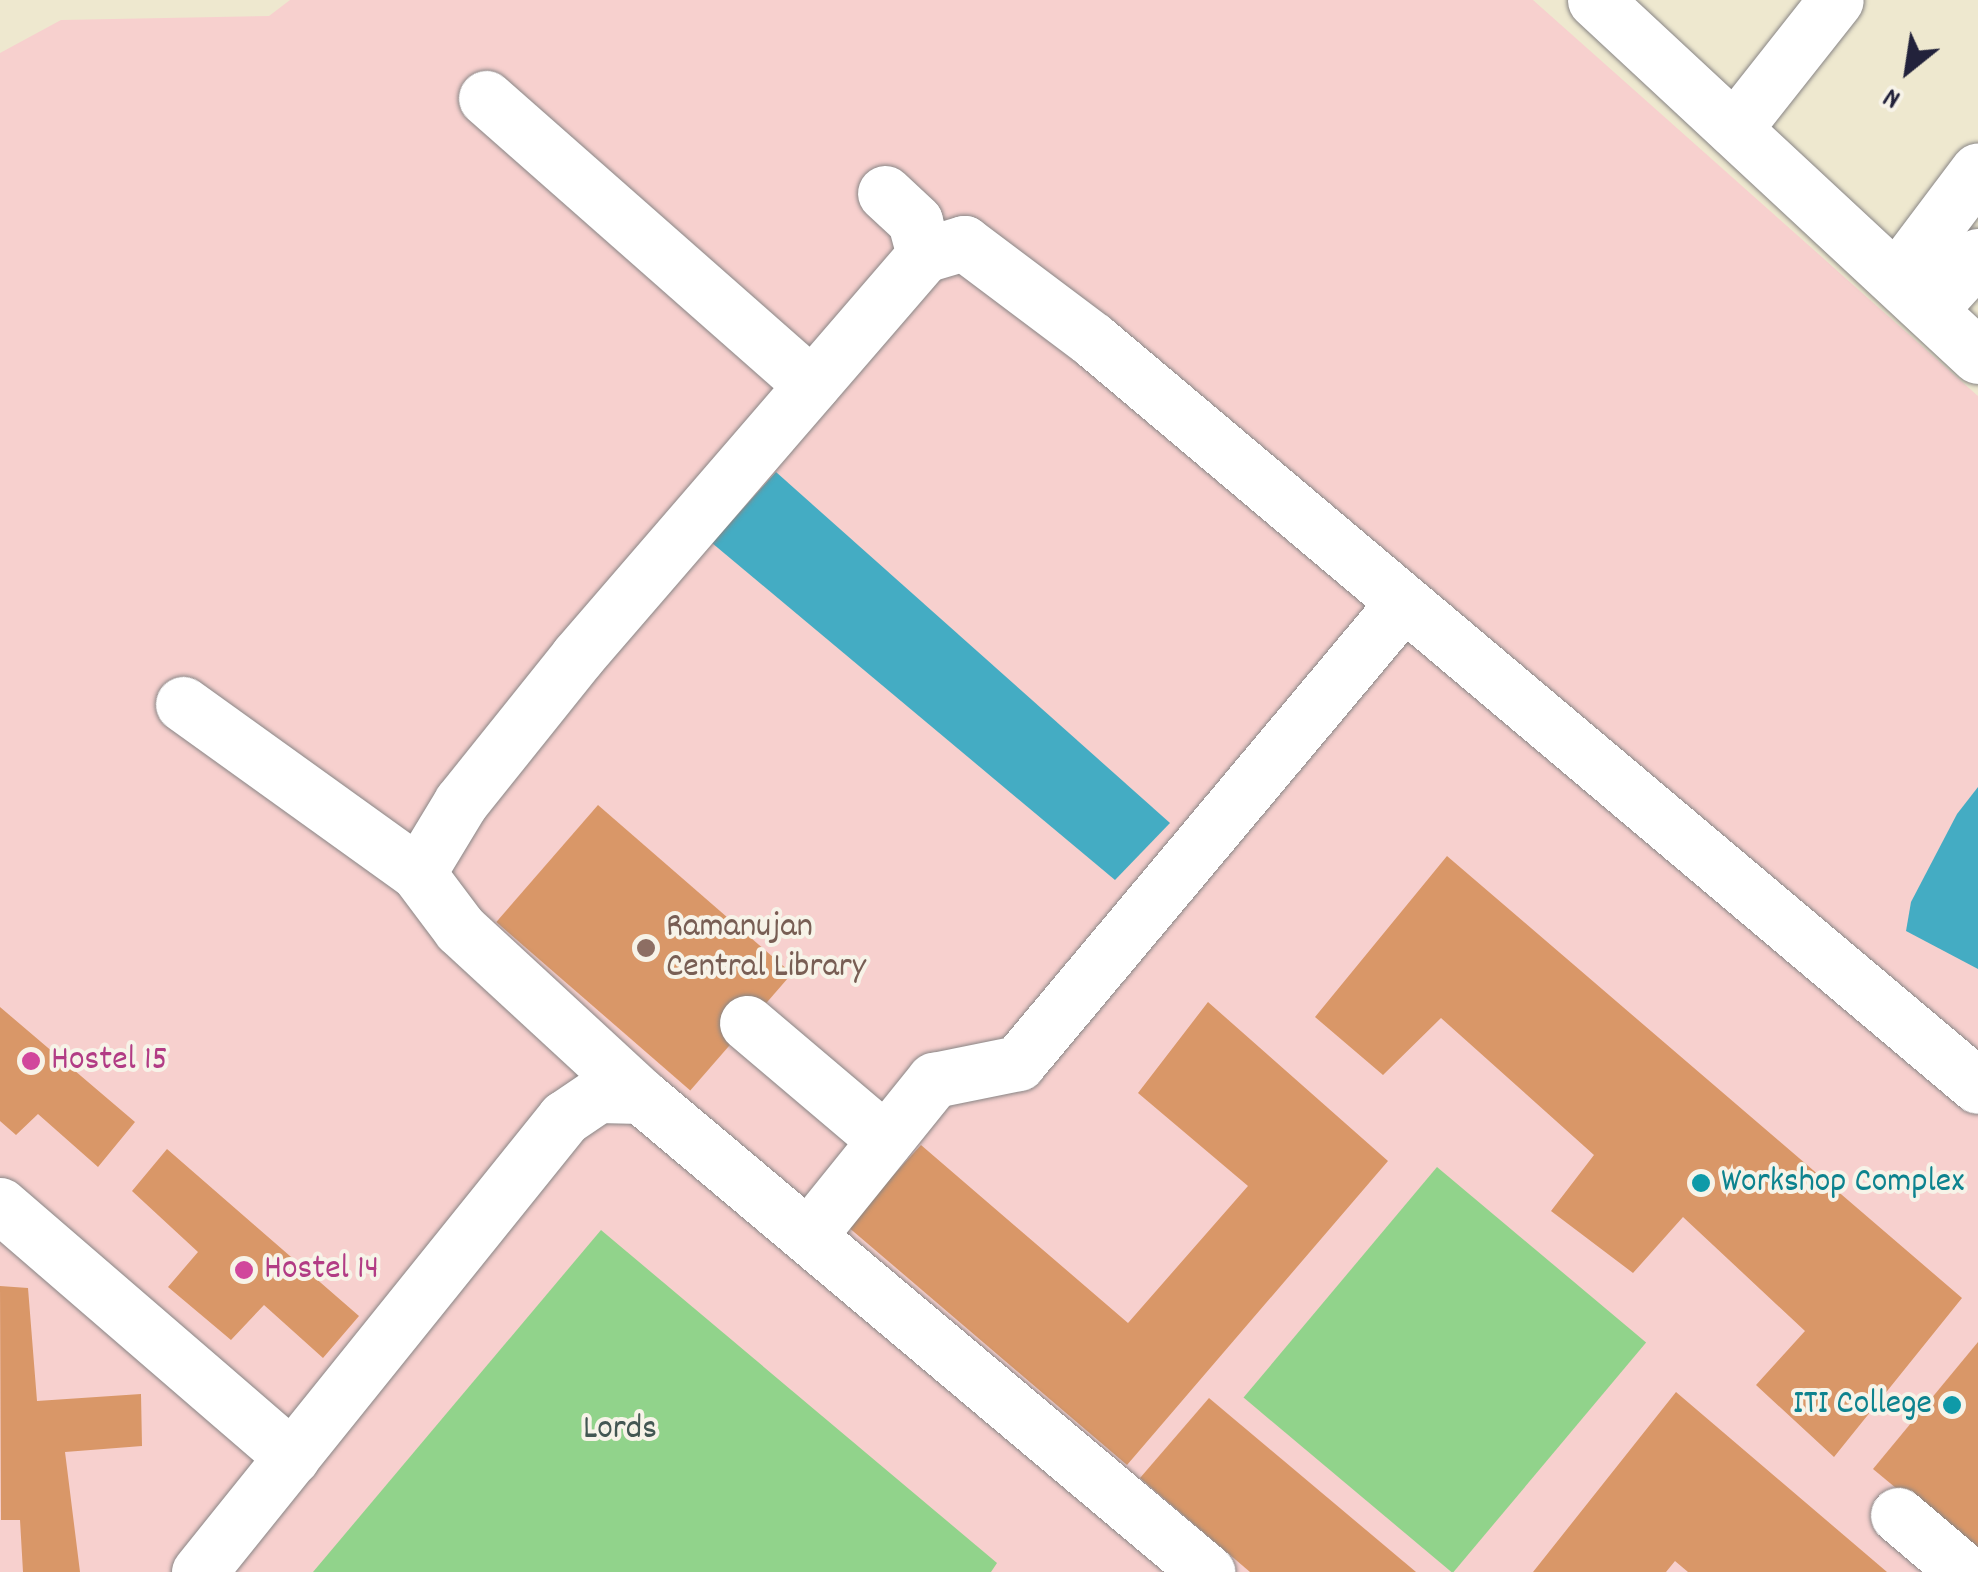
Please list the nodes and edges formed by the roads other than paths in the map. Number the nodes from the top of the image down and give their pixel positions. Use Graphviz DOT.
graph roads {
  1 [pos="1595,0"];
  2 [pos="1836,0"];
  3 [pos="486,98"];
  4 [pos="1734,129"];
  5 [pos="1978,170"];
  6 [pos="885,192"];
  7 [pos="924,254"];
  8 [pos="1978,256"];
  9 [pos="1912,294"];
  10 [pos="1978,356"];
  11 [pos="812,385"];
  12 [pos="1404,602"];
  13 [pos="183,704"];
  14 [pos="418,873"];
  15 [pos="747,1023"];
  16 [pos="1978,1086"];
  17 [pos="640,1096"];
  18 [pos="885,1140"];
  19 [pos="0,1205"];
  20 [pos="808,1236"];
  21 [pos="292,1457"];
  22 [pos="1898,1515"];
  23 [pos="199,1572"];
  24 [pos="1207,1572"];
  25 [pos="1966,1572"];
  1 -- 4 [label="street"];
  2 -- 4 [label="street"];
  3 -- 11 [label="street"];
  4 -- 9 [label="street"];
  5 -- 9 [label="street"];
  6 -- 7 [label="street"];
  7 -- 11 [label="street"];
  7 -- 12 [label="street"];
  8 -- 9 [label="street"];
  9 -- 10 [label="street"];
  11 -- 14 [label="street"];
  12 -- 16 [label="street"];
  12 -- 18 [label="street"];
  13 -- 14 [label="street"];
  14 -- 17 [label="street"];
  15 -- 18 [label="street"];
  17 -- 20 [label="street"];
  17 -- 21 [label="street"];
  18 -- 20 [label="street"];
  19 -- 21 [label="street"];
  20 -- 24 [label="street"];
  21 -- 23 [label="street"];
  22 -- 25 [label="street"];
}
